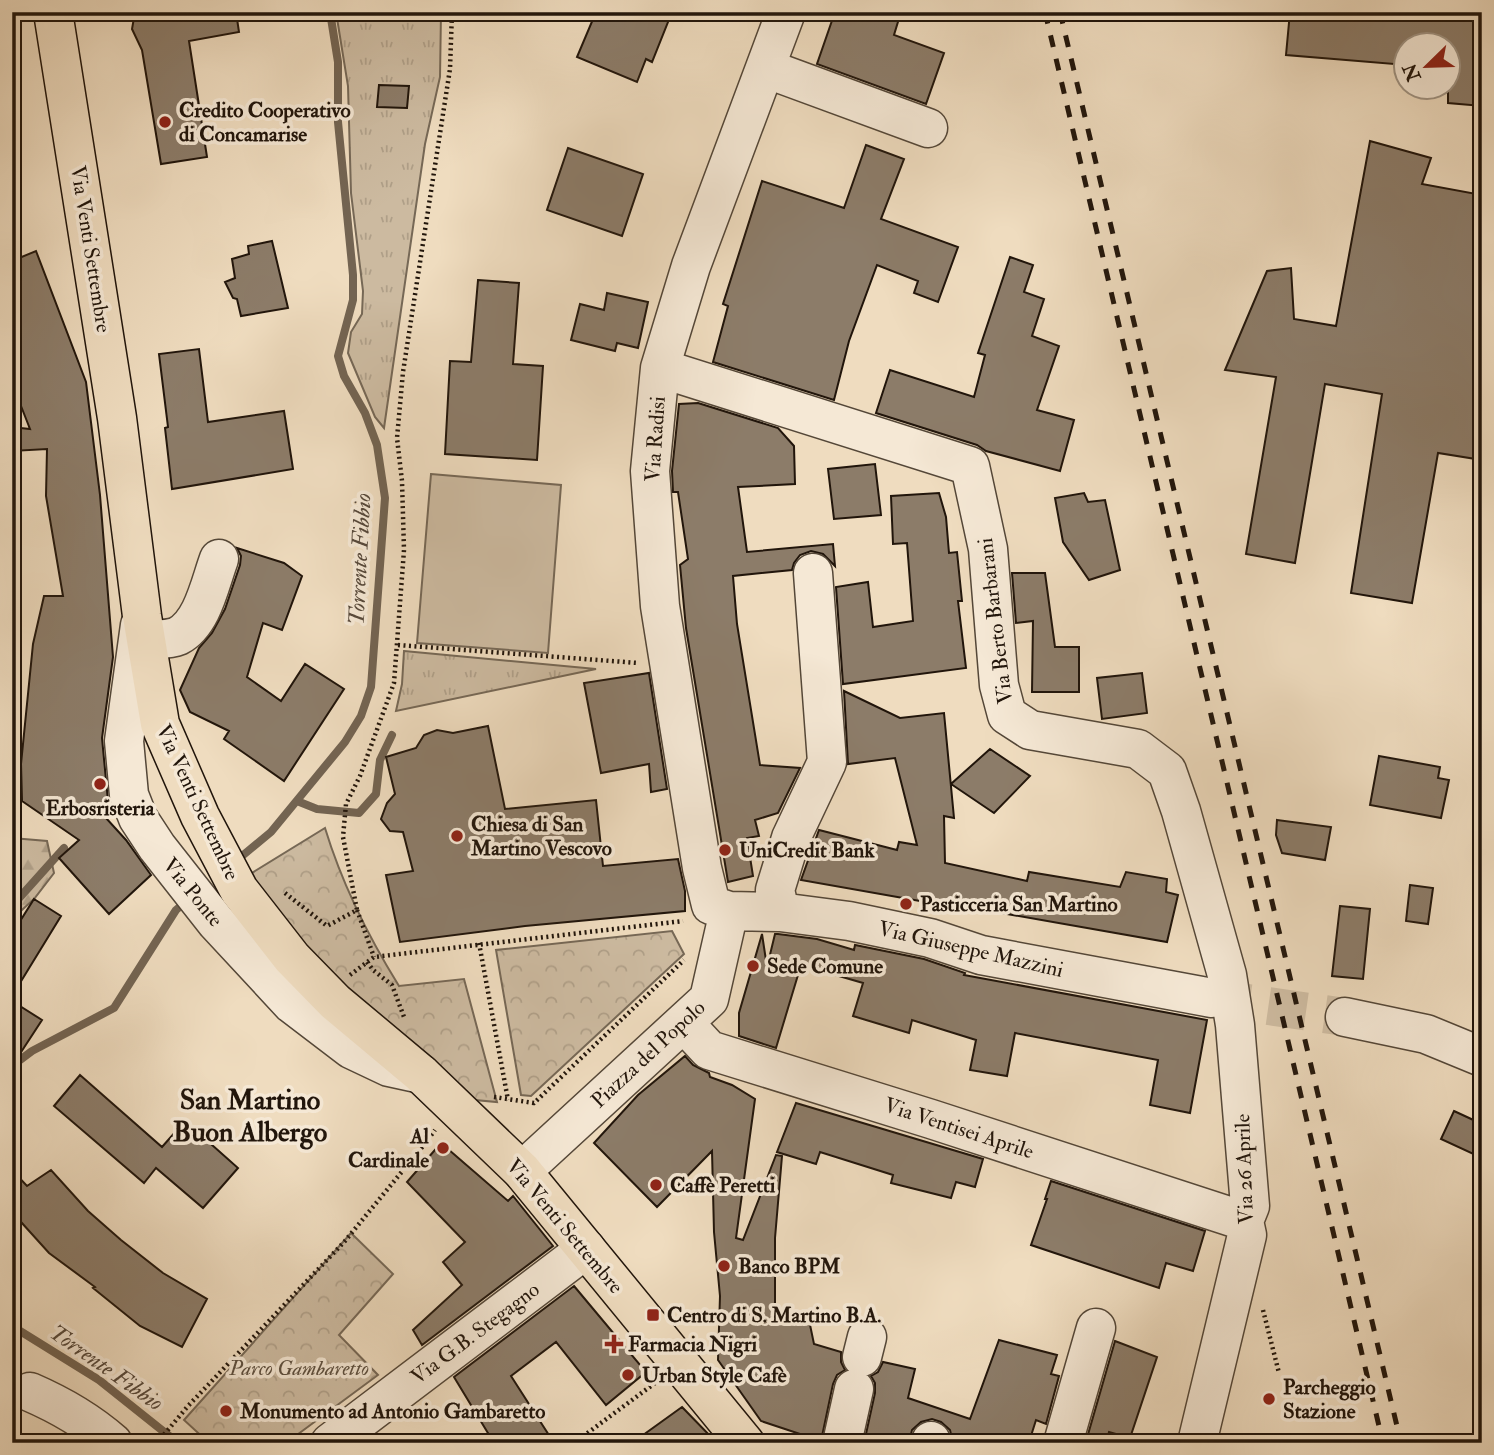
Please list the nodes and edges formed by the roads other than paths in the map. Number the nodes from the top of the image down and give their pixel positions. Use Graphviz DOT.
graph roads {
  1 [pos="53,12"];
  2 [pos="786,12"];
  3 [pos="765,68"];
  4 [pos="928,128"];
  5 [pos="660,368"];
  6 [pos="219,559"];
  7 [pos="813,573"];
  8 [pos="144,628"];
  9 [pos="780,912"];
  10 [pos="712,916"];
  11 [pos="1219,986"];
  12 [pos="1345,1017"];
  13 [pos="684,1023"];
  14 [pos="1482,1057"];
  15 [pos="421,1074"];
  16 [pos="522,1171"];
  17 [pos="1244,1221"];
  18 [pos="586,1249"];
  19 [pos="1096,1328"];
  20 [pos="861,1361"];
  21 [pos="30,1392"];
  22 [pos="337,1441"];
  23 [pos="747,1442"];
  24 [pos="113,1443"];
  25 [pos="842,1443"];
  26 [pos="1063,1443"];
  27 [pos="1197,1443"];
  1 -- 8 [label="main road, Via Venti Settembre"];
  2 -- 3 [label="street, Via Radisi"];
  3 -- 4 [label="street"];
  3 -- 5 [label="street, Via Radisi"];
  5 -- 10 [label="street, Via Radisi"];
  5 -- 11 [label="street, Via Berto Barbarani"];
  6 -- 8 [label="street"];
  7 -- 9 [label="street"];
  8 -- 15 [label="main road, Via Venti Settembre"];
  8 -- 15 [label="street, Via Ponte"];
  9 -- 10 [label="street, Via Giuseppe Mazzini"];
  9 -- 11 [label="street, Via Giuseppe Mazzini"];
  10 -- 13 [label="street, Piazza del Popolo"];
  11 -- 17 [label="street, Via 26 Aprile"];
  12 -- 14 [label="street"];
  13 -- 16 [label="street, Piazza del Popolo"];
  13 -- 17 [label="street, Via Ventisei Aprile"];
  15 -- 16 [label="main road, Via Venti Settembre"];
  16 -- 18 [label="main road, Via Venti Settembre"];
  17 -- 27 [label="street, Via 26 Aprile"];
  18 -- 22 [label="street, Via G.B. Stegagno"];
  18 -- 23 [label="main road, Via Venti Settembre"];
  19 -- 26 [label="street"];
  20 -- 25 [label="street"];
  21 -- 24 [label="street"];
}
